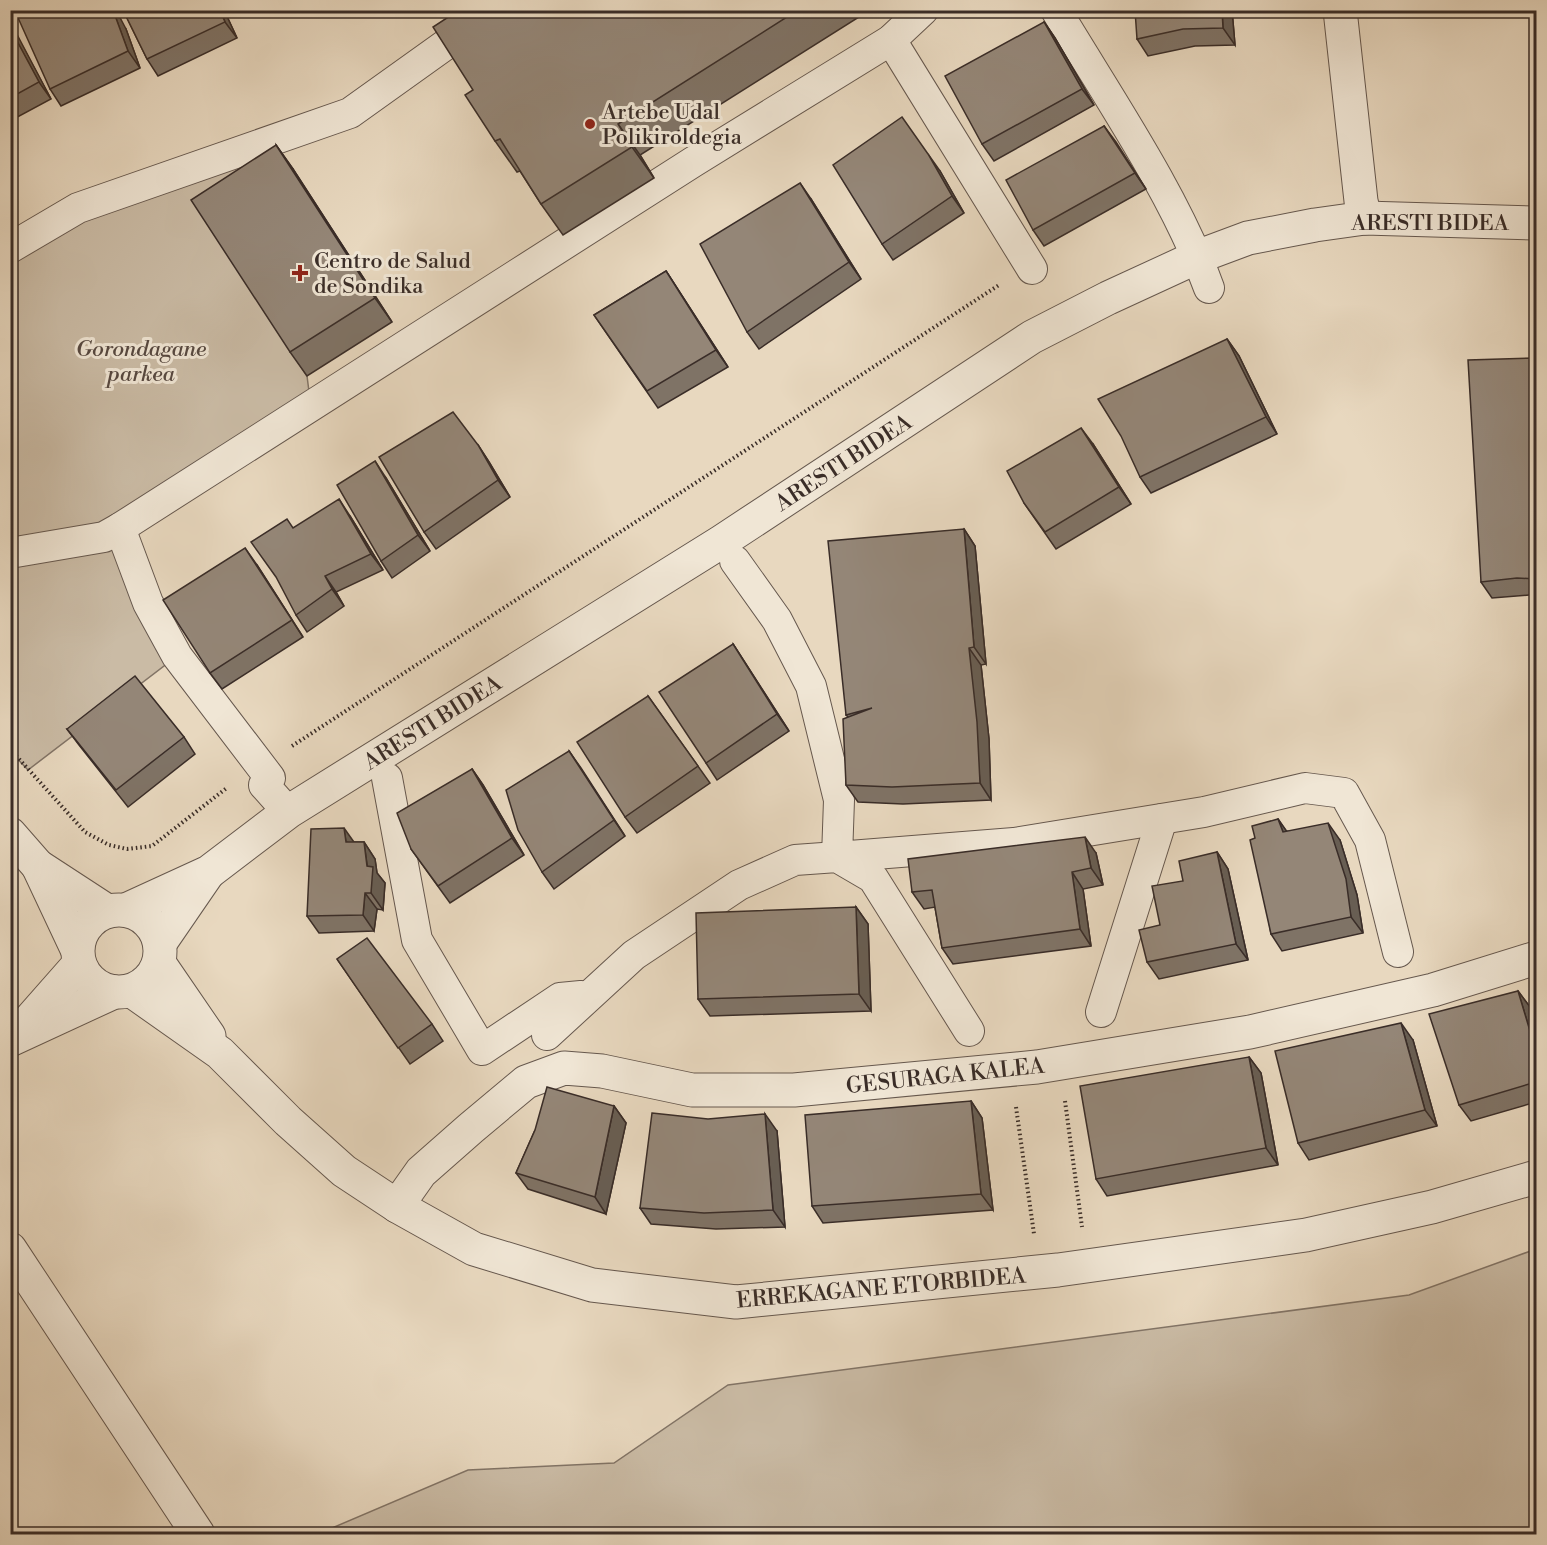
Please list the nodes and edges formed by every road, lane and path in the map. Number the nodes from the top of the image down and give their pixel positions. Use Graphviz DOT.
graph roads {
  1 [pos="494,10"];
  2 [pos="923,10"];
  3 [pos="1056,10"];
  4 [pos="1340,10"];
  5 [pos="891,40"];
  6 [pos="1365,218"];
  7 [pos="1536,223"];
  8 [pos="10,248"];
  9 [pos="1197,257"];
  10 [pos="1032,269"];
  11 [pos="1209,288"];
  12 [pos="120,528"];
  13 [pos="10,553"];
  14 [pos="735,561"];
  15 [pos="10,749"];
  16 [pos="261,766"];
  17 [pos="387,778"];
  18 [pos="288,812"];
  19 [pos="1162,819"];
  20 [pos="10,834"];
  21 [pos="837,857"];
  22 [pos="38,866"];
  23 [pos="209,872"];
  24 [pos="116,910"];
  25 [pos="1398,952"];
  26 [pos="159,953"];
  27 [pos="78,957"];
  28 [pos="1536,958"];
  29 [pos="123,991"];
  30 [pos="590,995"];
  31 [pos="1101,1012"];
  32 [pos="969,1031"];
  33 [pos="547,1035"];
  34 [pos="12,1040"];
  35 [pos="220,1053"];
  36 [pos="1065,1099"];
  37 [pos="1016,1104"];
  38 [pos="1536,1177"];
  39 [pos="397,1206"];
  40 [pos="1084,1237"];
  41 [pos="1035,1243"];
  42 [pos="10,1249"];
  43 [pos="198,1534"];
  1 -- 8 [label="street"];
  2 -- 5 [label="street"];
  3 -- 9 [label="street"];
  4 -- 6 [label="street"];
  5 -- 10 [label="street"];
  5 -- 12 [label="street"];
  6 -- 7 [label="street, ARESTI BIDEA"];
  6 -- 9 [label="street, ARESTI BIDEA"];
  9 -- 11 [label="street"];
  9 -- 18 [label="street, ARESTI BIDEA"];
  10 -- 16 [label="path"];
  12 -- 13 [label="street"];
  12 -- 16 [label="street"];
  14 -- 21 [label="street"];
  15 -- 16 [label="path"];
  16 -- 18 [label="street"];
  17 -- 30 [label="street"];
  18 -- 23 [label="street, ARESTI BIDEA"];
  19 -- 21 [label="street"];
  19 -- 25 [label="street"];
  19 -- 31 [label="street"];
  20 -- 22 [label="street"];
  21 -- 30 [label="street"];
  21 -- 32 [label="street"];
  22 -- 24 [label="street"];
  22 -- 27 [label="street"];
  23 -- 24 [label="street, ARESTI BIDEA"];
  23 -- 26 [label="street, ARESTI BIDEA"];
  24 -- 26 [label="street"];
  24 -- 27 [label="street"];
  26 -- 29 [label="street"];
  26 -- 35 [label="street, ERREKAGANE ETORBIDEA"];
  27 -- 29 [label="street"];
  27 -- 34 [label="street"];
  28 -- 39 [label="street, GESURAGA KALEA"];
  29 -- 34 [label="street"];
  29 -- 35 [label="street, ERREKAGANE ETORBIDEA"];
  30 -- 33 [label="street"];
  35 -- 39 [label="street, ERREKAGANE ETORBIDEA"];
  36 -- 40 [label="path"];
  37 -- 41 [label="path"];
  38 -- 39 [label="street, ERREKAGANE ETORBIDEA"];
  42 -- 43 [label="street"];
}
